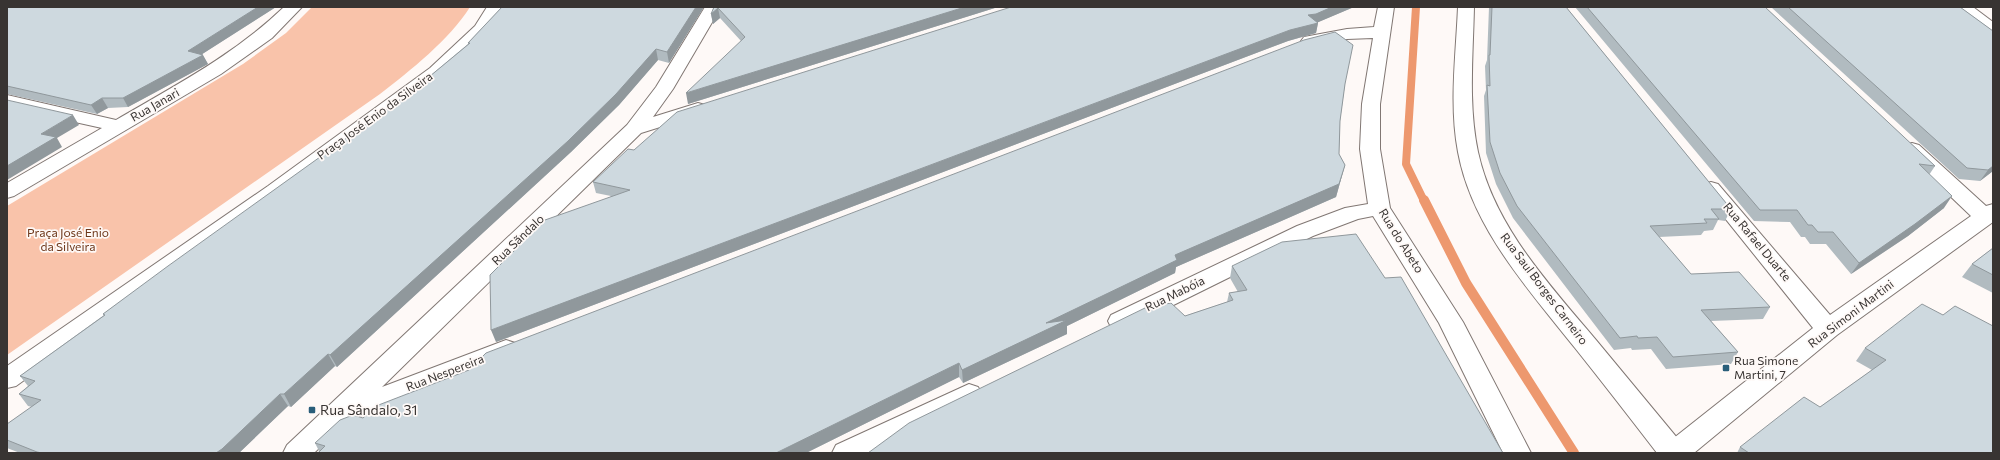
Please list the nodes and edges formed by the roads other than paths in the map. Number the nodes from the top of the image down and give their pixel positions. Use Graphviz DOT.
graph roads {
  1 [pos="294,7"];
  2 [pos="495,7"];
  3 [pos="713,7"];
  4 [pos="1386,7"];
  5 [pos="1466,7"];
  6 [pos="1962,7"];
  7 [pos="1993,30"];
  8 [pos="1382,32"];
  9 [pos="1295,46"];
  10 [pos="7,101"];
  11 [pos="717,103"];
  12 [pos="118,126"];
  13 [pos="634,129"];
  14 [pos="1898,136"];
  15 [pos="1701,175"];
  16 [pos="7,192"];
  17 [pos="1379,208"];
  18 [pos="1989,214"];
  19 [pos="1828,329"];
  20 [pos="1099,331"];
  21 [pos="524,342"];
  22 [pos="7,379"];
  23 [pos="992,383"];
  24 [pos="341,413"];
  25 [pos="297,453"];
  26 [pos="846,453"];
  27 [pos="1517,453"];
  28 [pos="1674,453"];
  1 -- 12 [label="street, Rua Janari"];
  2 -- 22 [label="street, Praça José Enio da Silveira"];
  3 -- 13 [label="street, Rua Sãndalo"];
  4 -- 8 [label="street, Rua do Abeto"];
  5 -- 28 [label="street, Rua Saul Borges Carneiro"];
  6 -- 7 [label="street"];
  8 -- 9 [label="street"];
  8 -- 17 [label="street, Rua do Abeto"];
  10 -- 12 [label="street"];
  11 -- 13 [label="street"];
  12 -- 16 [label="street, Rua Janari"];
  13 -- 24 [label="street, Rua Sãndalo"];
  14 -- 18 [label="street"];
  15 -- 19 [label="street, Rua Rafael Duarte"];
  17 -- 20 [label="street, Rua Mabóia"];
  17 -- 27 [label="street, Rua do Abeto"];
  18 -- 19 [label="street, Rua Simoni Martini"];
  19 -- 28 [label="street, Rua Simoni Martini"];
  21 -- 24 [label="street, Rua Nespereira"];
  23 -- 26 [label="street"];
  24 -- 25 [label="street, Rua Sãndalo"];
}
